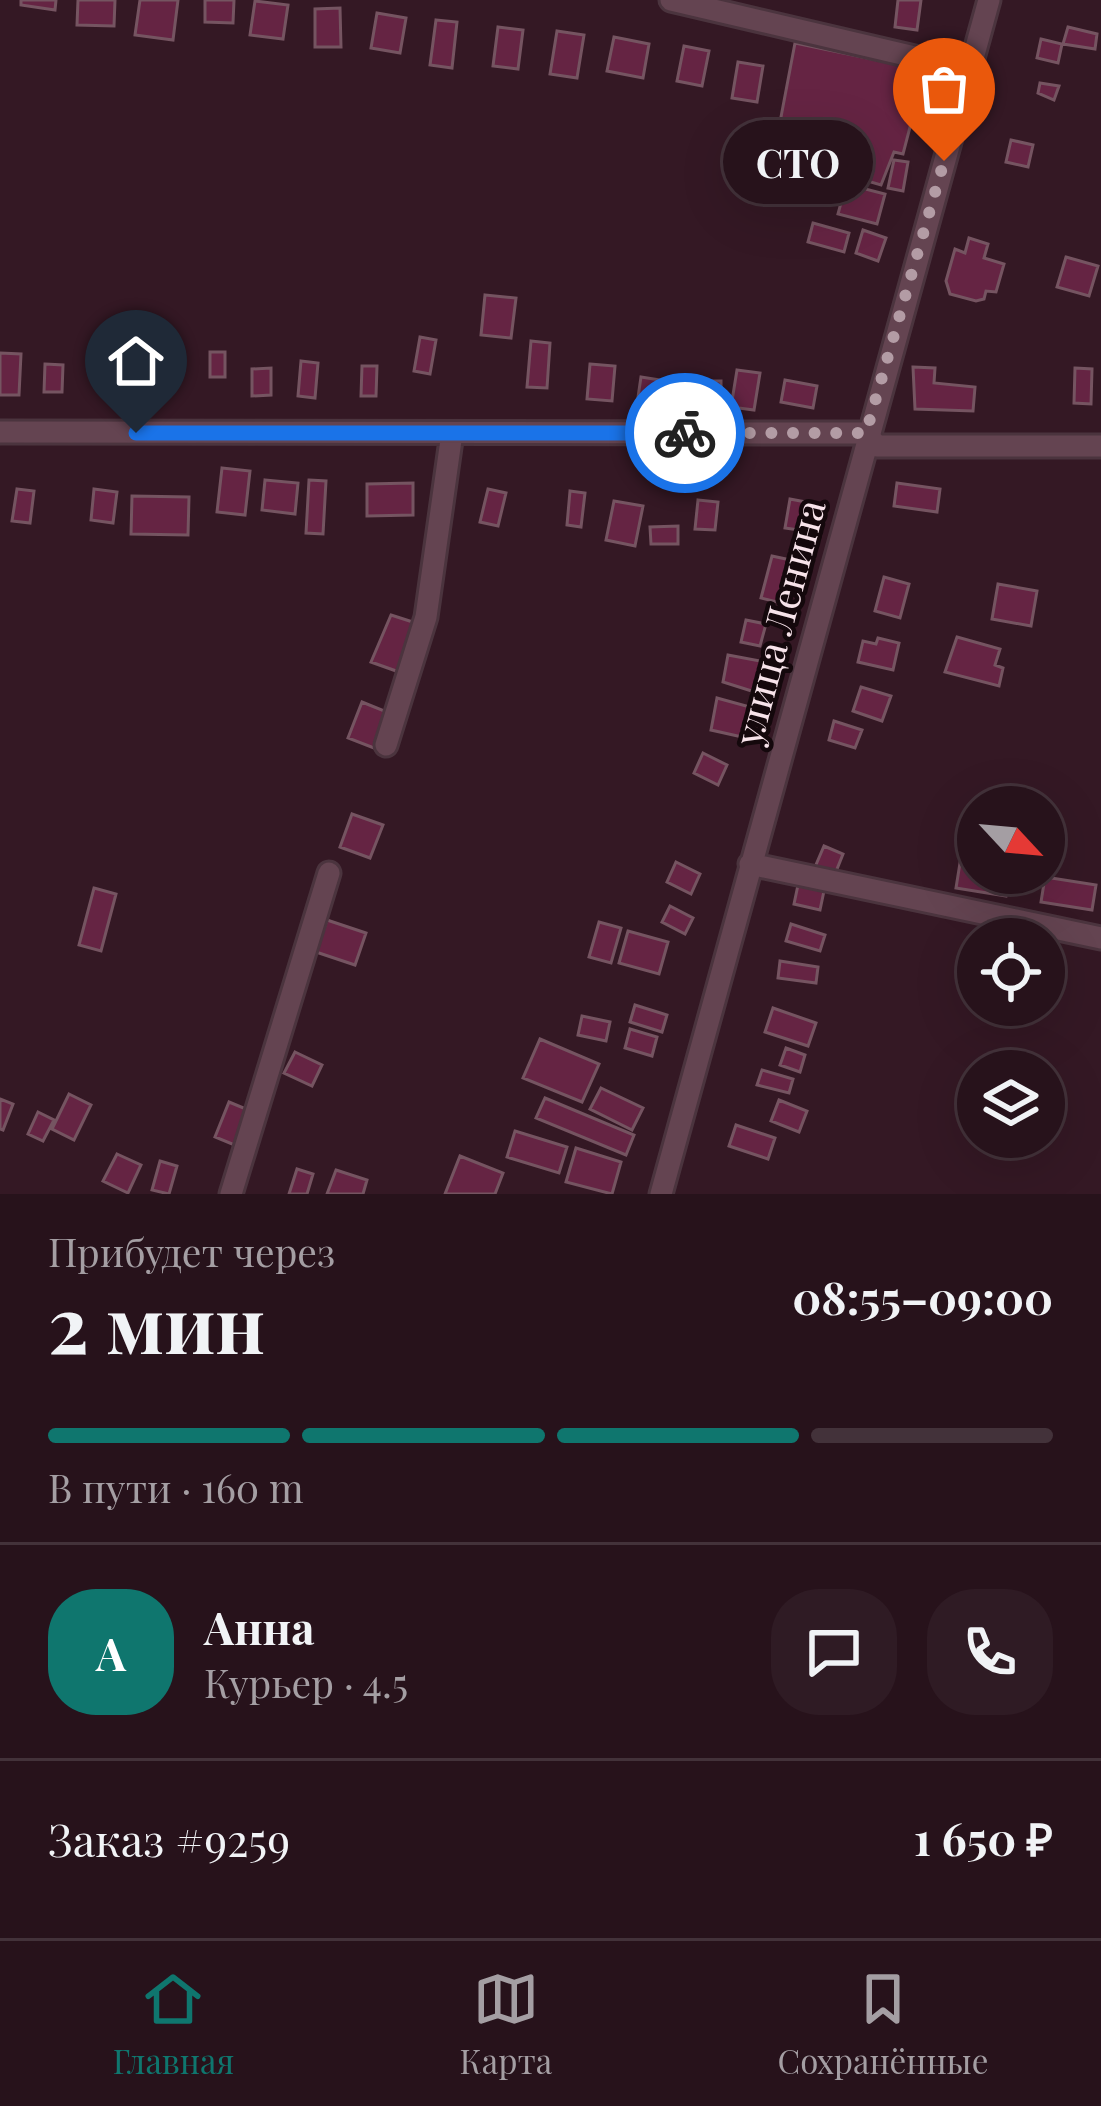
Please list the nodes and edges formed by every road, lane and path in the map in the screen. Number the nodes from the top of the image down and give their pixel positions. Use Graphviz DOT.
graph roads {
  1 [pos="670,0"];
  2 [pos="989,0"];
  3 [pos="970,70"];
  4 [pos="0,433"];
  5 [pos="452,433"];
  6 [pos="866,433"];
  7 [pos="1101,446"];
  8 [pos="386,746"];
  9 [pos="750,864"];
  10 [pos="329,873"];
  11 [pos="1101,938"];
  12 [pos="231,1194"];
  13 [pos="661,1194"];
  1 -- 3 [label="street"];
  2 -- 3 [label="street, улица Ленина"];
  3 -- 6 [label="street, улица Ленина"];
  4 -- 5 [label="street"];
  5 -- 6 [label="street"];
  5 -- 8 [label="street"];
  6 -- 7 [label="street"];
  6 -- 9 [label="street, улица Ленина"];
  9 -- 11 [label="street"];
  9 -- 13 [label="street, улица Ленина"];
  10 -- 12 [label="street"];
}
